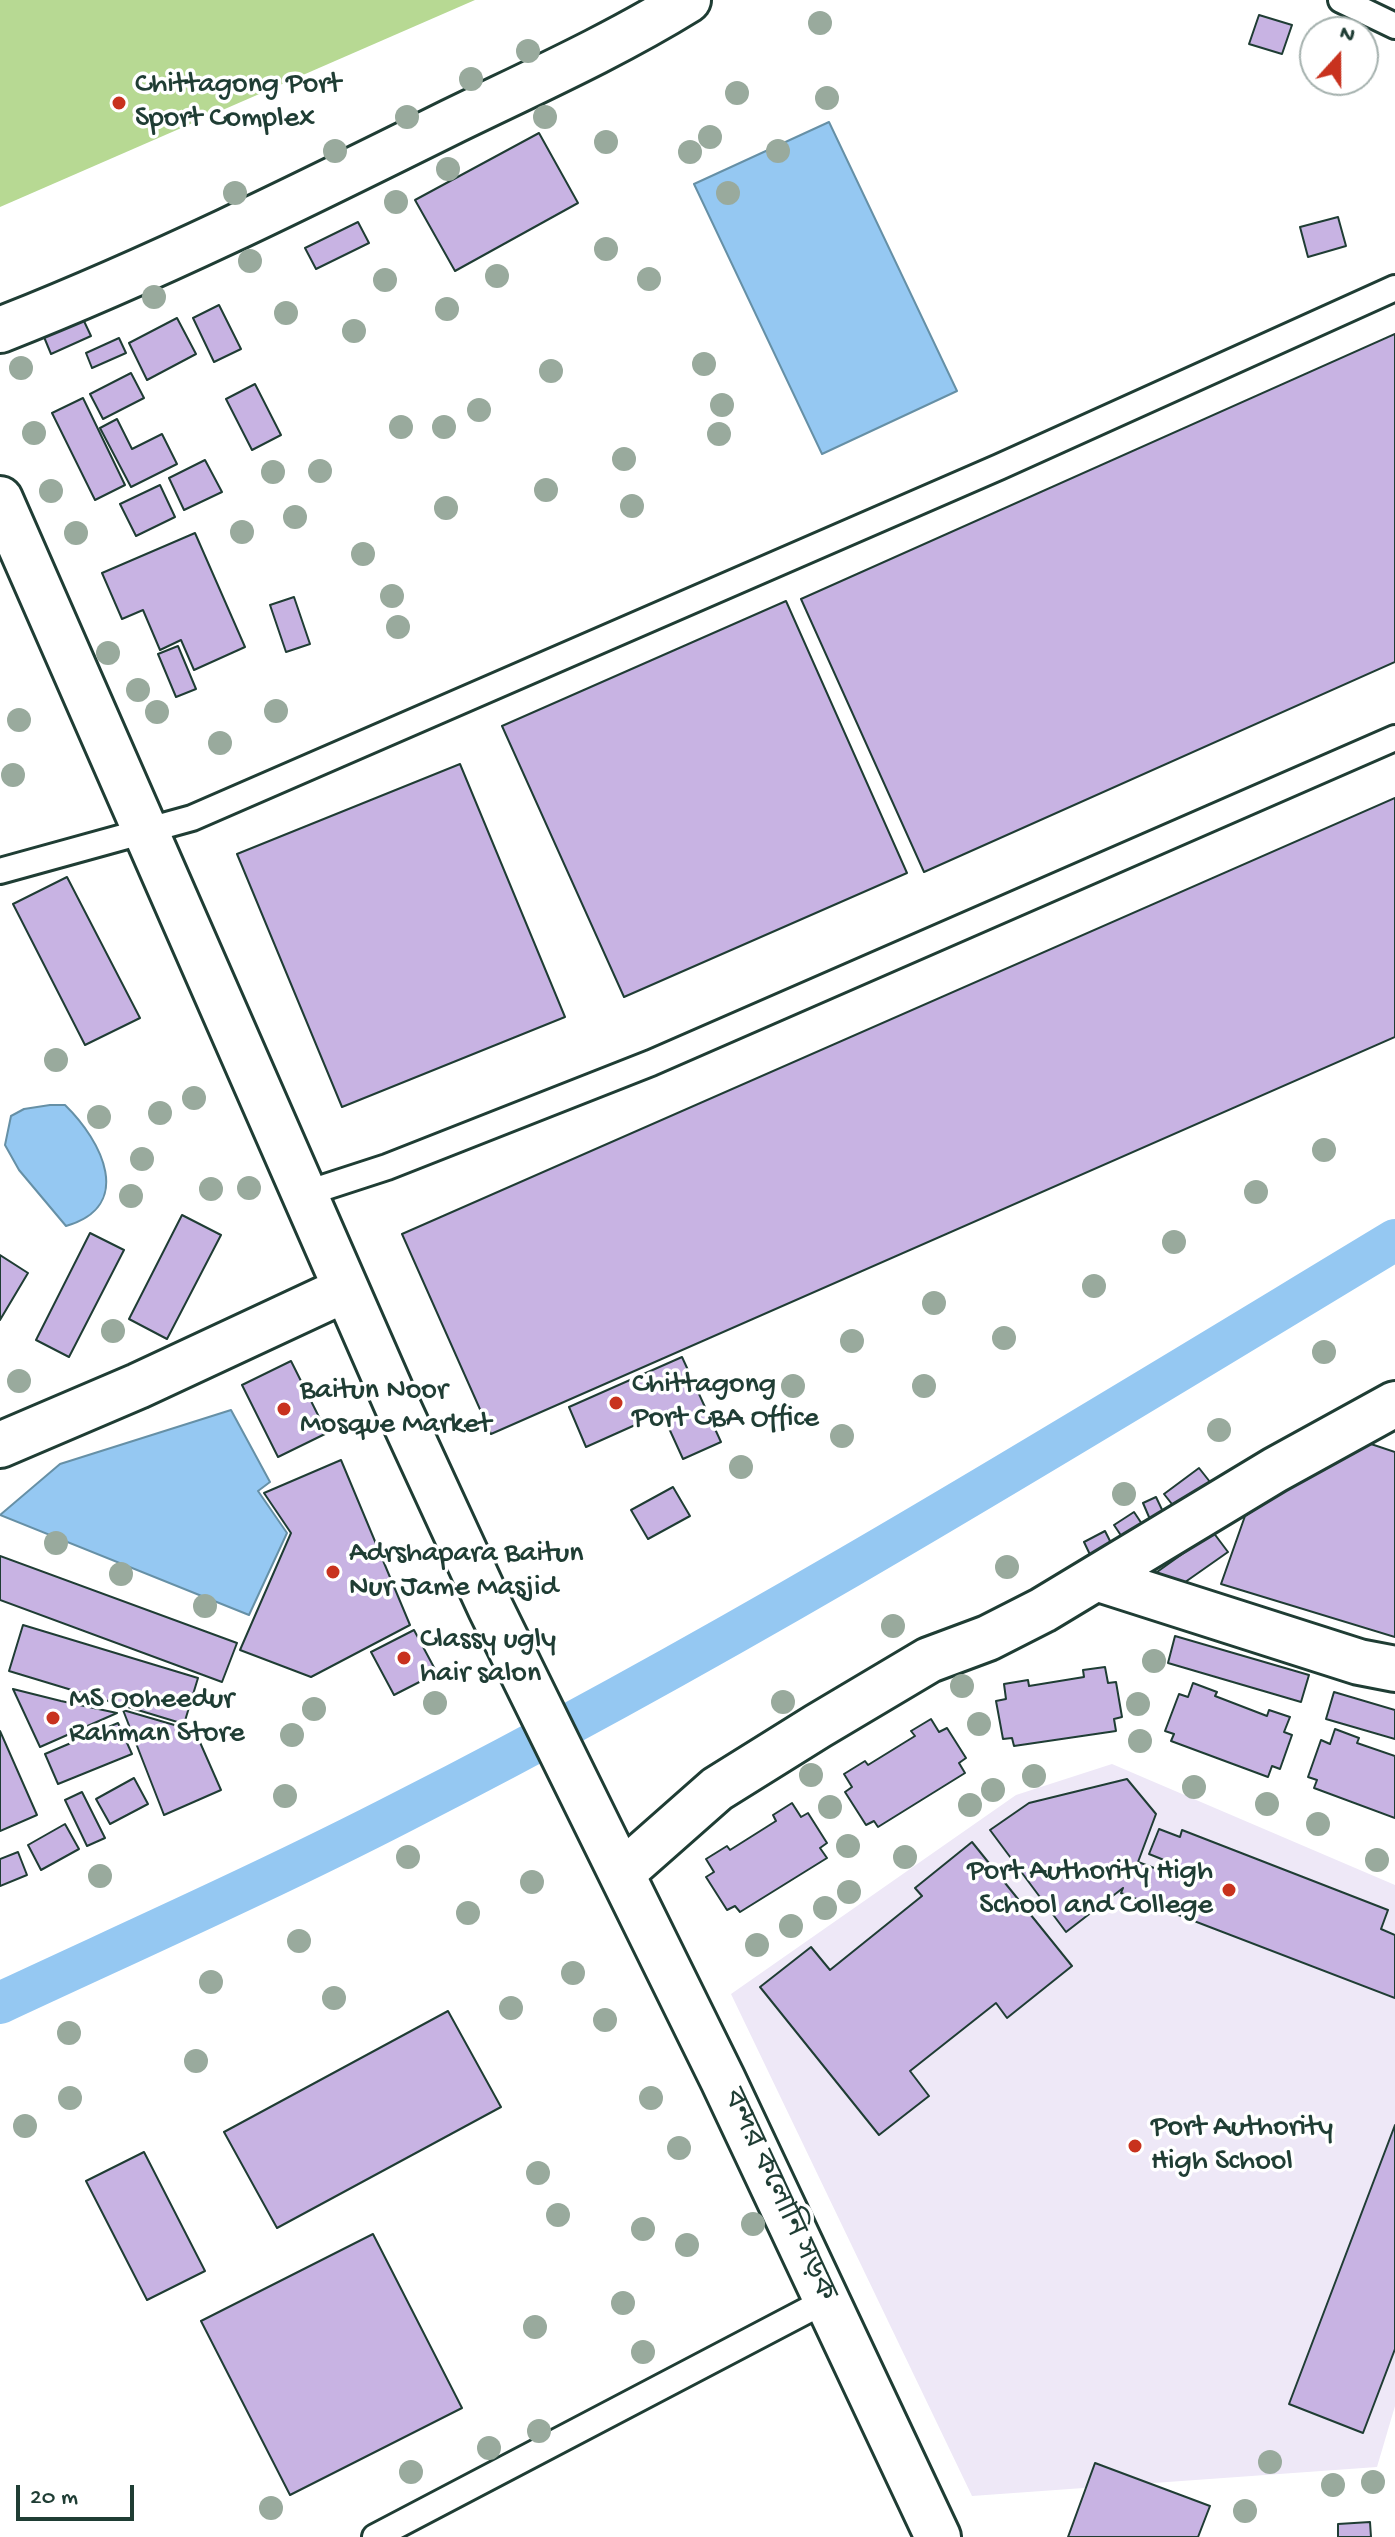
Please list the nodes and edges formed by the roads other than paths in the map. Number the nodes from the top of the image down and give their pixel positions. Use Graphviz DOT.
graph roads {
  1 [pos="688,0"];
  2 [pos="1341,0"];
  3 [pos="1395,26"];
  4 [pos="1395,288"];
  5 [pos="0,330"];
  6 [pos="0,499"];
  7 [pos="1395,738"];
  8 [pos="142,831"];
  9 [pos="0,871"];
  10 [pos="304,1194"];
  11 [pos="344,1290"];
  12 [pos="1395,1404"];
  13 [pos="0,1445"];
  14 [pos="1096,1578"];
  15 [pos="1395,1669"];
  16 [pos="619,1863"];
  17 [pos="825,2301"];
  18 [pos="375,2537"];
  19 [pos="938,2537"];
  1 -- 5 [label="street"];
  2 -- 3 [label="lane"];
  4 -- 8 [label="lane"];
  6 -- 8 [label="street, বন্দর কলোনি সড়ক"];
  7 -- 10 [label="lane"];
  8 -- 9 [label="lane"];
  8 -- 10 [label="street, বন্দর কলোনি সড়ক"];
  10 -- 11 [label="street, বন্দর কলোনি সড়ক"];
  11 -- 13 [label="street"];
  11 -- 16 [label="street, বন্দর কলোনি সড়ক"];
  12 -- 14 [label="street"];
  14 -- 15 [label="street"];
  14 -- 16 [label="street"];
  16 -- 17 [label="street, বন্দর কলোনি সড়ক"];
  17 -- 18 [label="lane"];
  17 -- 19 [label="street, বন্দর কলোনি সড়ক"];
}
